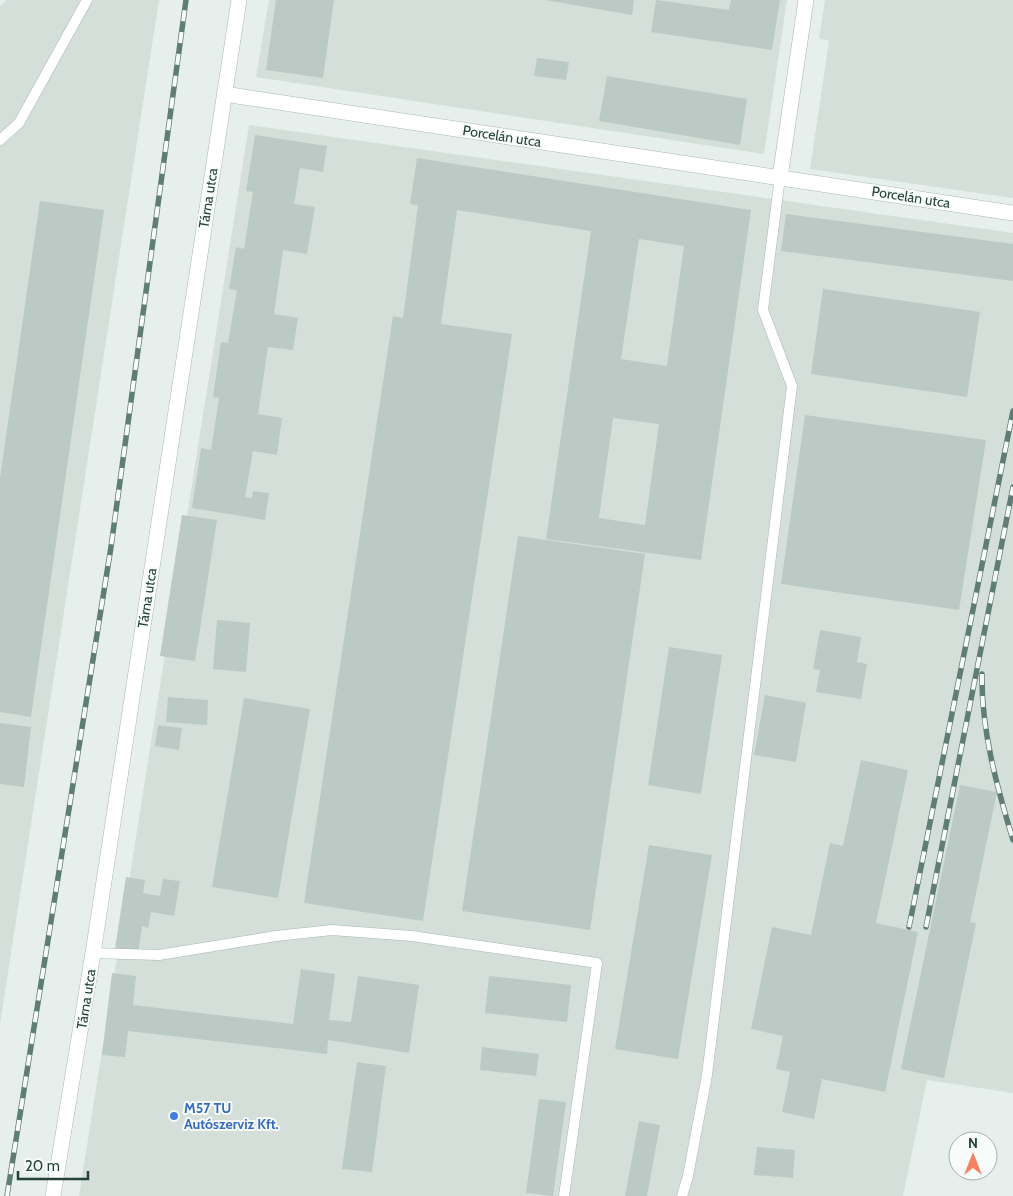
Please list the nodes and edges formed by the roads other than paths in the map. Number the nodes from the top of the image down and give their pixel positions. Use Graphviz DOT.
graph roads {
  1 [pos="87,0"];
  2 [pos="239,0"];
  3 [pos="806,0"];
  4 [pos="224,94"];
  5 [pos="0,140"];
  6 [pos="780,177"];
  7 [pos="1013,213"];
  8 [pos="93,953"];
  9 [pos="53,1196"];
  10 [pos="564,1196"];
  11 [pos="682,1196"];
  1 -- 5 [label="lane"];
  2 -- 4 [label="street, Tárna utca"];
  3 -- 6 [label="street"];
  4 -- 6 [label="street, Porcelán utca"];
  4 -- 8 [label="street, Tárna utca"];
  6 -- 7 [label="street, Porcelán utca"];
  6 -- 11 [label="lane"];
  8 -- 9 [label="street, Tárna utca"];
  8 -- 10 [label="lane"];
}
